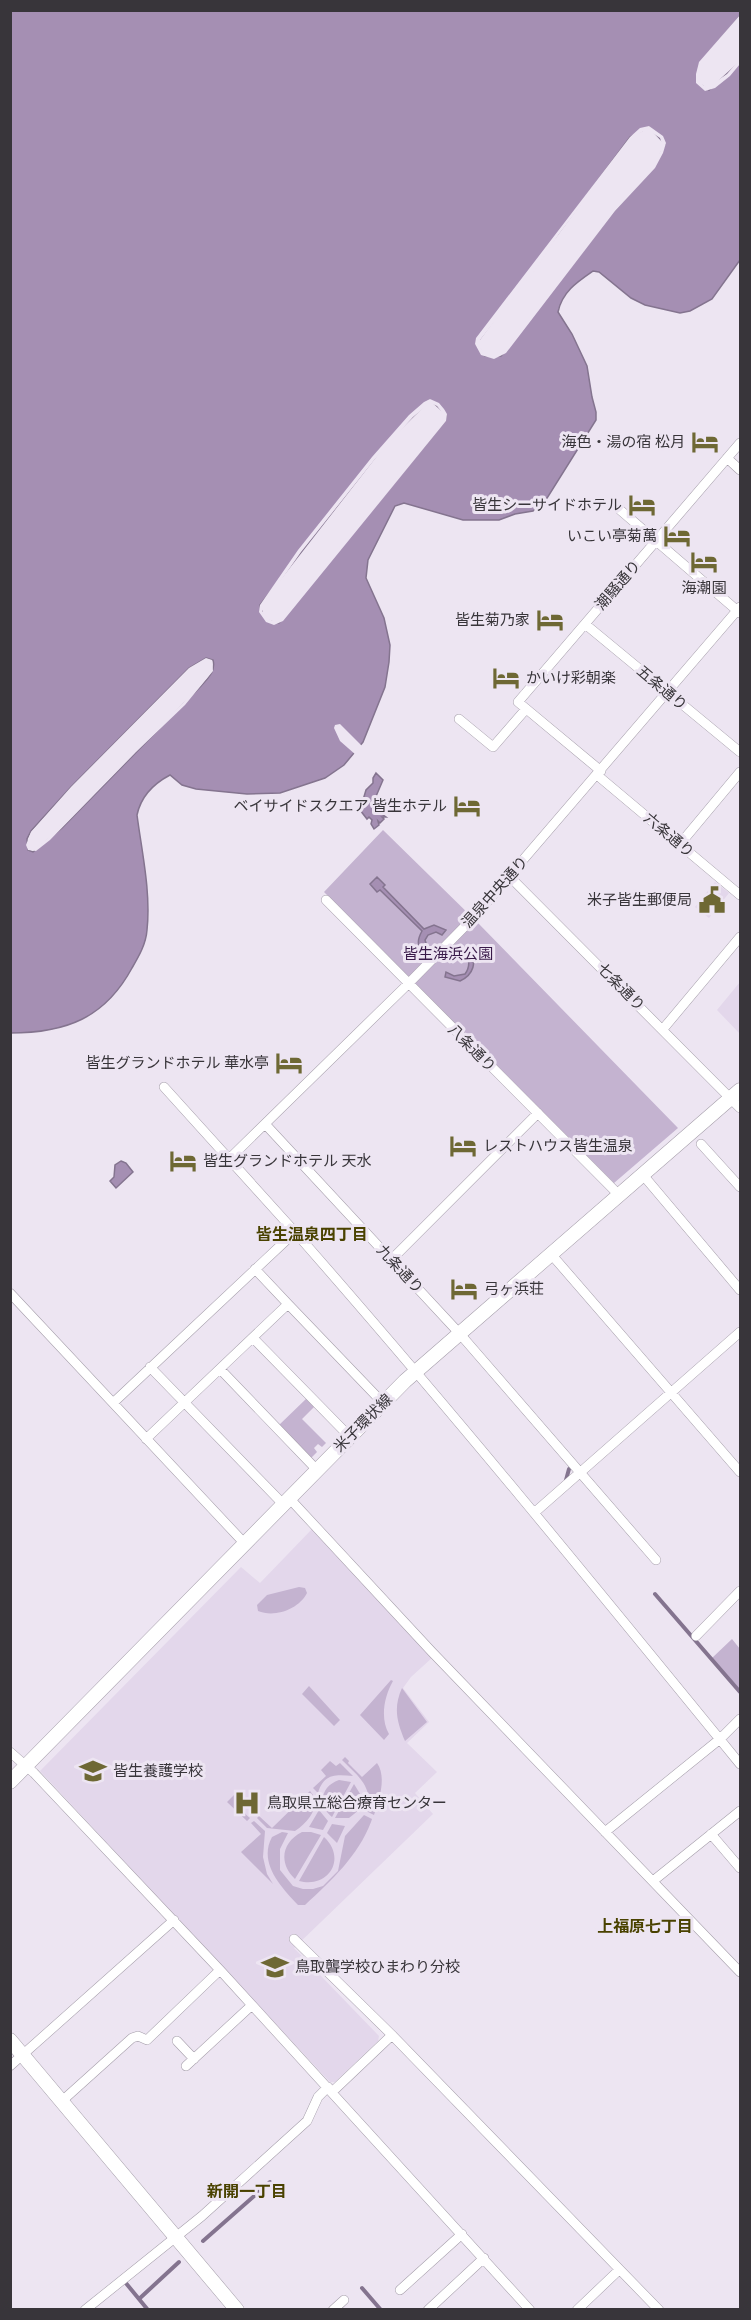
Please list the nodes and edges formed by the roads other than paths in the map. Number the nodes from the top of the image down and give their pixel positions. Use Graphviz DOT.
graph roads {
  1 [pos="741,443"];
  2 [pos="727,458"];
  3 [pos="741,470"];
  4 [pos="619,509"];
  5 [pos="656,541"];
  6 [pos="739,610"];
  7 [pos="585,624"];
  8 [pos="667,693"];
  9 [pos="519,700"];
  10 [pos="526,709"];
  11 [pos="459,719"];
  12 [pos="741,752"];
  13 [pos="741,772"];
  14 [pos="599,773"];
  15 [pos="680,844"];
  16 [pos="510,876"];
  17 [pos="741,895"];
  18 [pos="326,900"];
  19 [pos="741,937"];
  20 [pos="408,984"];
  21 [pos="663,1029"];
  22 [pos="164,1087"];
  23 [pos="738,1098"];
  24 [pos="538,1113"];
  25 [pos="266,1125"];
  26 [pos="701,1144"];
  27 [pos="229,1159"];
  28 [pos="643,1175"];
  29 [pos="741,1187"];
  30 [pos="619,1195"];
  31 [pos="295,1232"];
  32 [pos="551,1254"];
  33 [pos="392,1259"];
  34 [pos="255,1269"];
  35 [pos="741,1290"];
  36 [pos="10,1293"];
  37 [pos="288,1304"];
  38 [pos="741,1332"];
  39 [pos="460,1334"];
  40 [pos="253,1338"];
  41 [pos="150,1367"];
  42 [pos="220,1369"];
  43 [pos="416,1372"];
  44 [pos="672,1393"];
  45 [pos="185,1402"];
  46 [pos="113,1403"];
  47 [pos="382,1403"];
  48 [pos="350,1437"];
  49 [pos="147,1439"];
  50 [pos="317,1470"];
  51 [pos="741,1472"];
  52 [pos="580,1473"];
  53 [pos="287,1502"];
  54 [pos="534,1513"];
  55 [pos="246,1545"];
  56 [pos="656,1560"];
  57 [pos="741,1591"];
  58 [pos="696,1636"];
  59 [pos="741,1719"];
  60 [pos="720,1738"];
  61 [pos="10,1752"];
  62 [pos="741,1764"];
  63 [pos="26,1767"];
  64 [pos="10,1782"];
  65 [pos="741,1811"];
  66 [pos="605,1832"];
  67 [pos="711,1834"];
  68 [pos="741,1868"];
  69 [pos="652,1881"];
  70 [pos="174,1920"];
  71 [pos="294,1939"];
  72 [pos="220,1970"];
  73 [pos="741,1972"];
  74 [pos="252,2005"];
  75 [pos="392,2035"];
  76 [pos="10,2040"];
  77 [pos="177,2042"];
  78 [pos="23,2055"];
  79 [pos="194,2059"];
  80 [pos="10,2066"];
  81 [pos="186,2066"];
  82 [pos="330,2090"];
  83 [pos="62,2101"];
  84 [pos="462,2234"];
  85 [pos="177,2236"];
  86 [pos="484,2258"];
  87 [pos="620,2270"];
  88 [pos="400,2290"];
  89 [pos="344,2300"];
  90 [pos="85,2310"];
  91 [pos="237,2310"];
  92 [pos="333,2310"];
  93 [pos="428,2310"];
  94 [pos="530,2310"];
  95 [pos="577,2310"];
  96 [pos="659,2310"];
  1 -- 2 [label="street, 潮騒通り"];
  2 -- 3 [label="street"];
  2 -- 5 [label="street, 潮騒通り"];
  4 -- 5 [label="street"];
  5 -- 6 [label="street"];
  5 -- 7 [label="street, 潮騒通り"];
  6 -- 8 [label="street, 温泉中央通り"];
  7 -- 8 [label="street, 五条通り"];
  7 -- 9 [label="street, 潮騒通り"];
  8 -- 12 [label="street, 五条通り"];
  8 -- 14 [label="street, 温泉中央通り"];
  9 -- 10 [label="street, 六条通り"];
  10 -- 11 [label="street"];
  10 -- 14 [label="street, 六条通り"];
  13 -- 15 [label="street"];
  14 -- 15 [label="street, 六条通り"];
  14 -- 16 [label="street, 温泉中央通り"];
  15 -- 17 [label="street, 六条通り"];
  16 -- 20 [label="street, 温泉中央通り"];
  16 -- 21 [label="street, 七条通り"];
  18 -- 20 [label="street, 八条通り"];
  19 -- 21 [label="street"];
  20 -- 24 [label="street, 八条通り"];
  20 -- 25 [label="street, 温泉中央通り"];
  21 -- 23 [label="street, 七条通り"];
  22 -- 27 [label="street"];
  23 -- 28 [label="main road, 米子環状線"];
  24 -- 30 [label="street, 八条通り"];
  24 -- 33 [label="street"];
  25 -- 27 [label="street, 温泉中央通り"];
  25 -- 33 [label="street, 九条通り"];
  26 -- 29 [label="street"];
  27 -- 31 [label="street"];
  28 -- 30 [label="main road, 米子環状線"];
  28 -- 35 [label="street"];
  30 -- 32 [label="main road, 米子環状線"];
  31 -- 34 [label="street"];
  31 -- 43 [label="street"];
  32 -- 39 [label="main road, 米子環状線"];
  32 -- 44 [label="street"];
  33 -- 39 [label="street, 九条通り"];
  34 -- 37 [label="street"];
  34 -- 41 [label="street"];
  36 -- 46 [label="street"];
  37 -- 40 [label="street"];
  37 -- 47 [label="street"];
  38 -- 44 [label="street"];
  39 -- 43 [label="main road, 米子環状線"];
  39 -- 52 [label="street, 九条通り"];
  40 -- 42 [label="street"];
  40 -- 48 [label="street"];
  41 -- 45 [label="street"];
  41 -- 46 [label="street"];
  42 -- 45 [label="street"];
  42 -- 50 [label="street"];
  43 -- 47 [label="main road, 米子環状線"];
  43 -- 54 [label="street"];
  44 -- 51 [label="street"];
  44 -- 52 [label="street"];
  45 -- 49 [label="street"];
  45 -- 53 [label="street"];
  46 -- 49 [label="street"];
  47 -- 48 [label="main road, 米子環状線"];
  48 -- 50 [label="main road, 米子環状線"];
  49 -- 55 [label="street"];
  50 -- 53 [label="main road, 米子環状線"];
  52 -- 54 [label="street"];
  52 -- 56 [label="street, 九条通り"];
  53 -- 55 [label="main road, 米子環状線"];
  53 -- 66 [label="street"];
  54 -- 60 [label="street"];
  55 -- 63 [label="main road, 米子環状線"];
  57 -- 58 [label="street"];
  59 -- 60 [label="street"];
  60 -- 62 [label="street"];
  60 -- 66 [label="street"];
  61 -- 63 [label="street"];
  63 -- 64 [label="main road, 米子環状線"];
  63 -- 70 [label="street"];
  65 -- 67 [label="street"];
  66 -- 69 [label="street"];
  67 -- 68 [label="street"];
  67 -- 69 [label="street"];
  69 -- 73 [label="street"];
  70 -- 72 [label="street"];
  70 -- 78 [label="street"];
  71 -- 75 [label="street"];
  72 -- 74 [label="street"];
  72 -- 83 [label="street"];
  74 -- 79 [label="street"];
  74 -- 82 [label="street"];
  75 -- 82 [label="street"];
  75 -- 87 [label="street"];
  76 -- 78 [label="main road"];
  77 -- 79 [label="street"];
  78 -- 80 [label="street"];
  78 -- 83 [label="main road"];
  79 -- 81 [label="street"];
  82 -- 84 [label="street"];
  82 -- 85 [label="street"];
  83 -- 85 [label="main road"];
  84 -- 86 [label="street"];
  84 -- 88 [label="street"];
  85 -- 90 [label="street"];
  85 -- 91 [label="main road"];
  86 -- 93 [label="street"];
  86 -- 94 [label="street"];
  87 -- 95 [label="street"];
  87 -- 96 [label="street"];
  89 -- 92 [label="street"];
}
